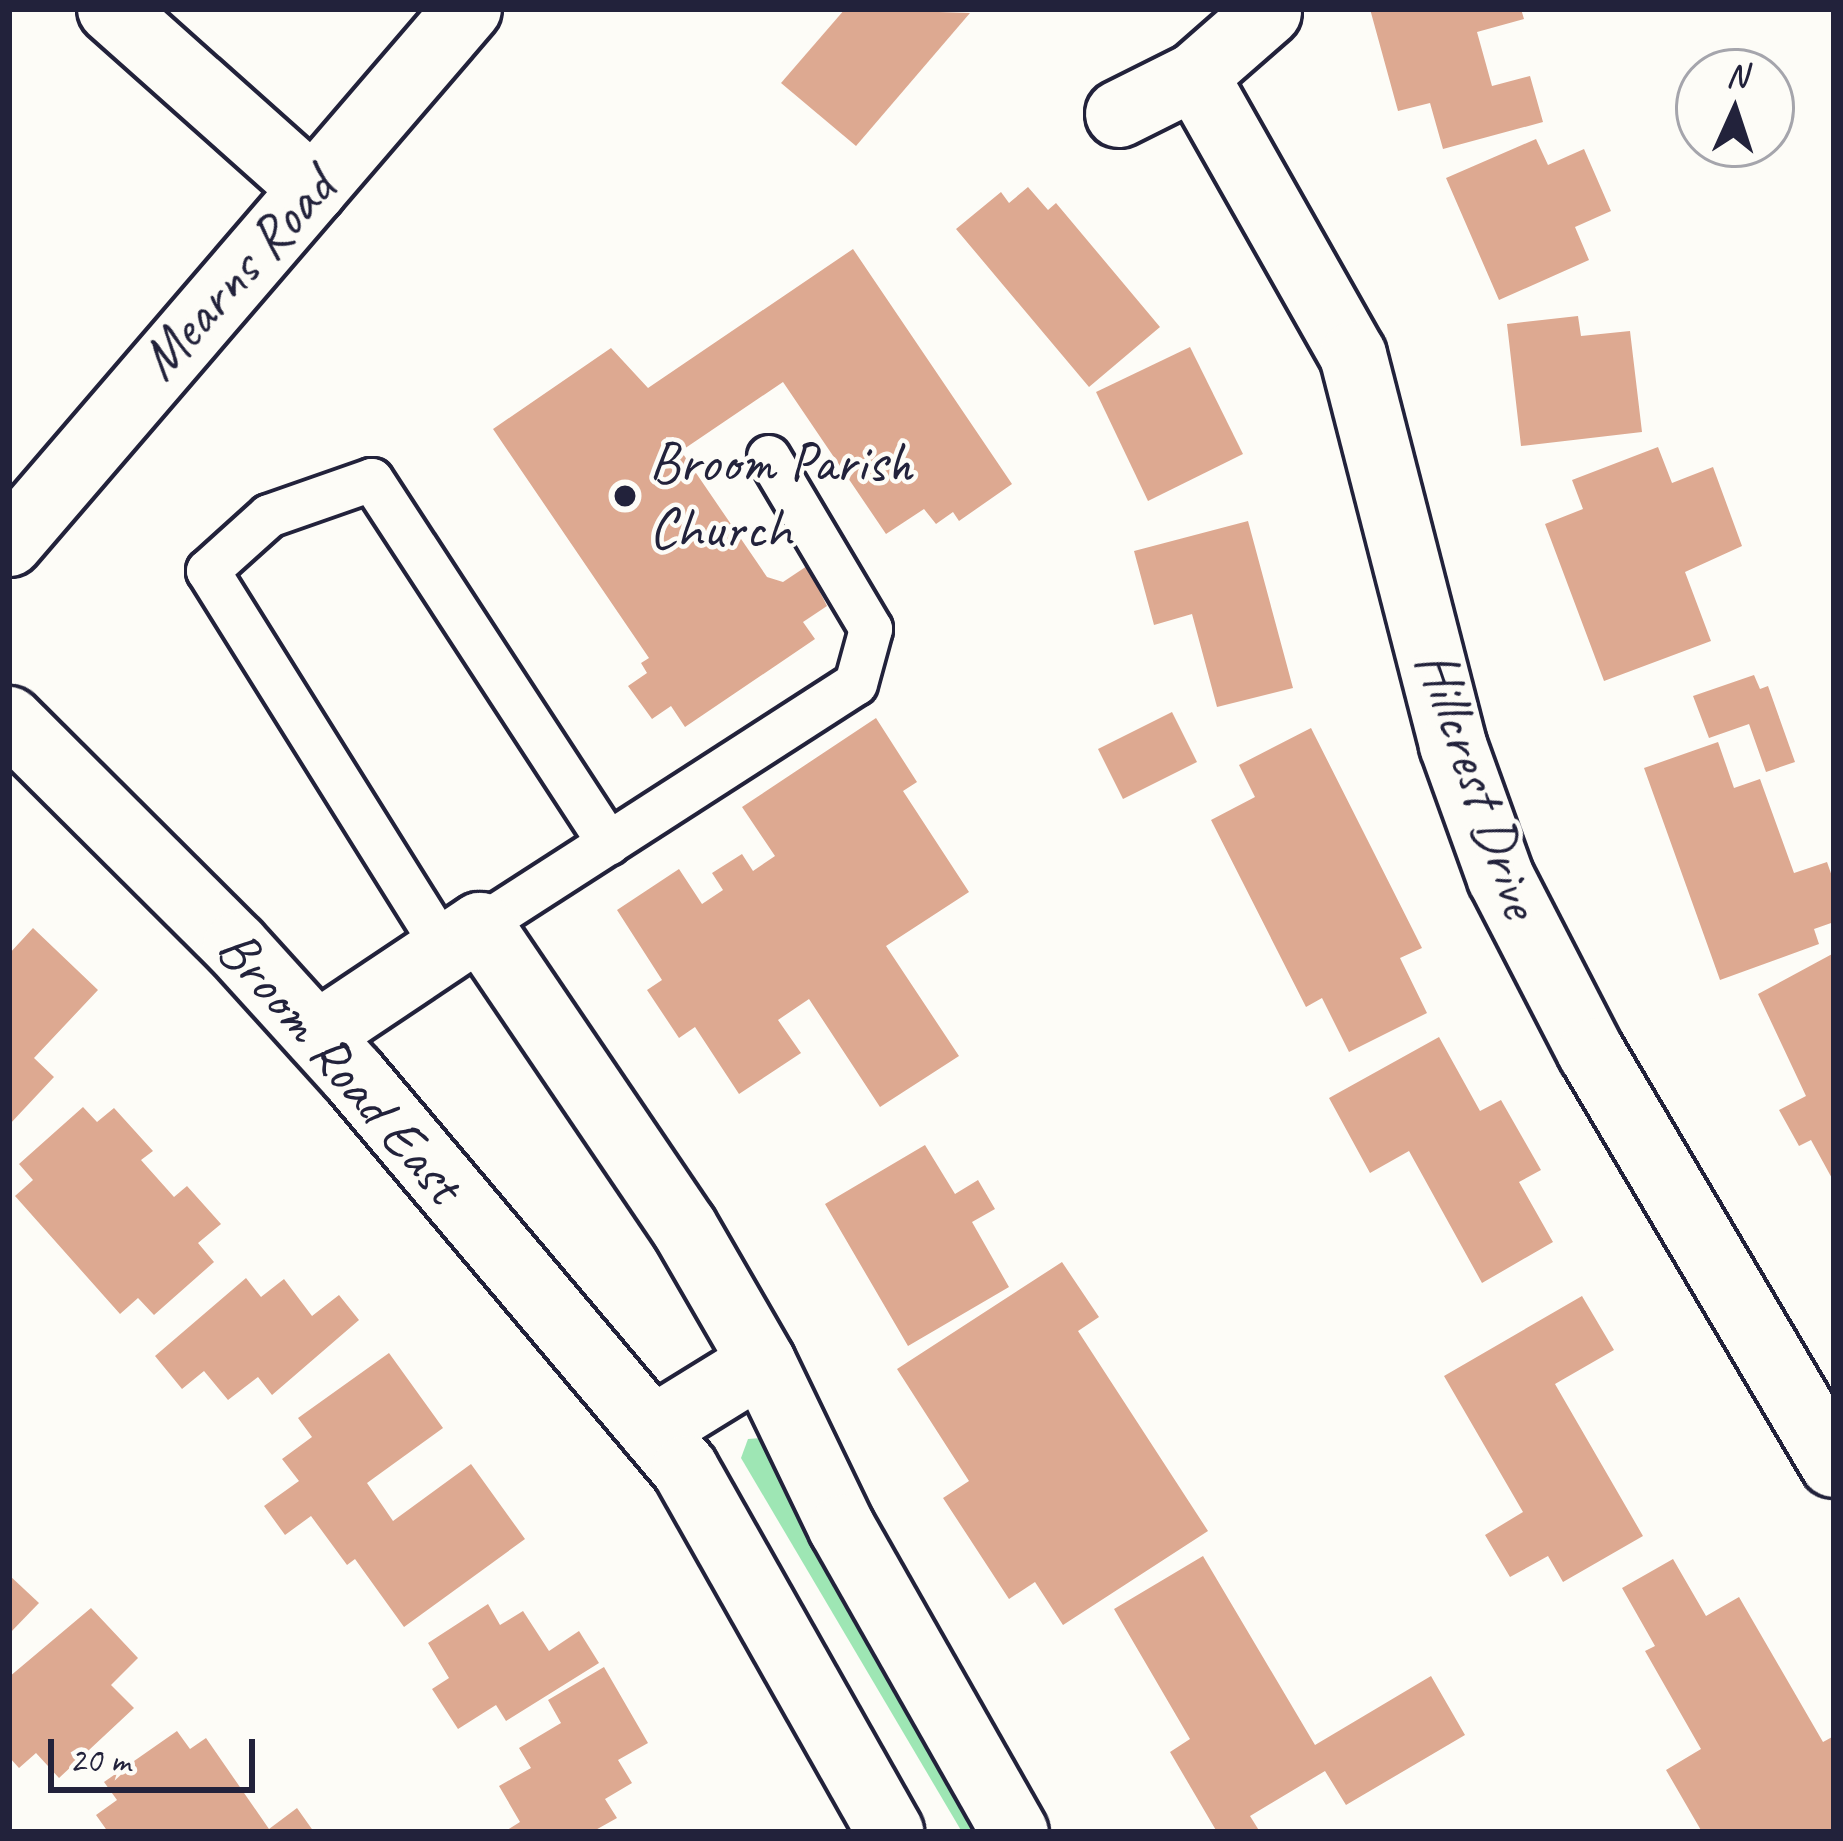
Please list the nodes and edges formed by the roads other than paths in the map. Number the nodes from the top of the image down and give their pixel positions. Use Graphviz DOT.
graph roads {
  1 [pos="111,9"];
  2 [pos="468,9"];
  3 [pos="1268,12"];
  4 [pos="1195,76"];
  5 [pos="1119,114"];
  6 [pos="313,189"];
  7 [pos="769,458"];
  8 [pos="9,543"];
  9 [pos="9,721"];
  10 [pos="609,844"];
  11 [pos="462,938"];
  12 [pos="317,1035"];
  13 [pos="762,1362"];
  14 [pos="652,1430"];
  15 [pos="1834,1464"];
  16 [pos="890,1832"];
  17 [pos="1015,1832"];
  1 -- 6 [label="street"];
  2 -- 6 [label="street, Mearns Road"];
  3 -- 4 [label="street"];
  4 -- 5 [label="street"];
  4 -- 15 [label="street, Hillcrest Drive"];
  6 -- 8 [label="street, Mearns Road"];
  7 -- 10 [label="lane"];
  9 -- 12 [label="street, Broom Road East"];
  10 -- 11 [label="lane"];
  10 -- 11 [label="lane"];
  11 -- 12 [label="street"];
  11 -- 13 [label="street"];
  12 -- 14 [label="street, Broom Road East"];
  13 -- 14 [label="street"];
  13 -- 17 [label="street"];
  14 -- 16 [label="street, Broom Road East"];
}
